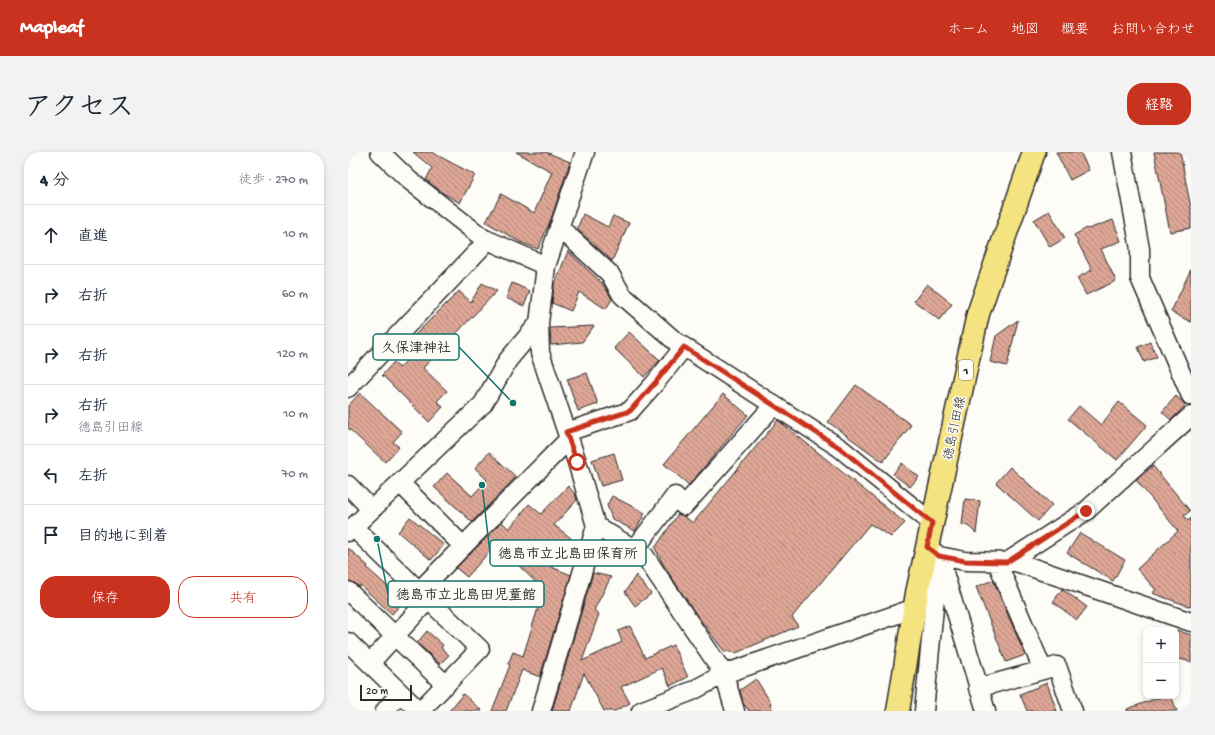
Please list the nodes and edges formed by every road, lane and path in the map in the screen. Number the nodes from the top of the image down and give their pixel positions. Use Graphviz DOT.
graph roads {
  1 [pos="380,152"];
  2 [pos="584,152"];
  3 [pos="1034,152"];
  4 [pos="1122,152"];
  5 [pos="559,227"];
  6 [pos="488,240"];
  7 [pos="546,266"];
  8 [pos="539,323"];
  9 [pos="684,347"];
  10 [pos="348,388"];
  11 [pos="1191,396"];
  12 [pos="774,405"];
  13 [pos="1191,416"];
  14 [pos="568,435"];
  15 [pos="400,483"];
  16 [pos="348,485"];
  17 [pos="372,509"];
  18 [pos="932,523"];
  19 [pos="596,526"];
  20 [pos="350,529"];
  21 [pos="463,546"];
  22 [pos="635,549"];
  23 [pos="933,551"];
  24 [pos="1002,562"];
  25 [pos="348,591"];
  26 [pos="423,595"];
  27 [pos="915,608"];
  28 [pos="1191,622"];
  29 [pos="395,636"];
  30 [pos="348,642"];
  31 [pos="370,663"];
  32 [pos="1043,670"];
  33 [pos="724,674"];
  34 [pos="446,685"];
  35 [pos="978,688"];
  36 [pos="400,693"];
  37 [pos="385,711"];
  38 [pos="420,711"];
  39 [pos="541,711"];
  40 [pos="641,711"];
  41 [pos="735,711"];
  42 [pos="898,711"];
  43 [pos="924,711"];
  44 [pos="986,711"];
  45 [pos="1073,711"];
  1 -- 6 [label="street"];
  2 -- 5 [label="street"];
  3 -- 18 [label="main road, 徳島引田線 / 1"];
  4 -- 11 [label="street"];
  5 -- 7 [label="street"];
  5 -- 9 [label="street"];
  6 -- 7 [label="street"];
  6 -- 10 [label="street"];
  7 -- 8 [label="street"];
  8 -- 14 [label="street"];
  8 -- 15 [label="street"];
  9 -- 12 [label="street"];
  9 -- 14 [label="street"];
  12 -- 18 [label="street"];
  12 -- 22 [label="street"];
  13 -- 24 [label="street"];
  14 -- 19 [label="street"];
  14 -- 21 [label="street"];
  15 -- 17 [label="street"];
  15 -- 21 [label="street"];
  16 -- 17 [label="street"];
  17 -- 20 [label="street"];
  18 -- 23 [label="main road, 徳島引田線 / 1"];
  19 -- 22 [label="street"];
  19 -- 39 [label="street"];
  20 -- 26 [label="street"];
  21 -- 26 [label="street"];
  22 -- 33 [label="street"];
  23 -- 24 [label="street"];
  23 -- 27 [label="main road, 徳島引田線 / 1"];
  23 -- 35 [label="street"];
  23 -- 43 [label="street"];
  24 -- 28 [label="street"];
  24 -- 32 [label="street"];
  25 -- 29 [label="street"];
  26 -- 29 [label="street"];
  26 -- 34 [label="street"];
  27 -- 33 [label="street"];
  27 -- 42 [label="main road, 徳島引田線 / 1"];
  29 -- 31 [label="street"];
  29 -- 34 [label="street"];
  30 -- 31 [label="street"];
  31 -- 36 [label="street"];
  32 -- 35 [label="street"];
  32 -- 45 [label="street"];
  33 -- 40 [label="street"];
  33 -- 41 [label="street"];
  34 -- 38 [label="street"];
  35 -- 44 [label="street"];
  36 -- 37 [label="street"];
  36 -- 38 [label="street"];
}
